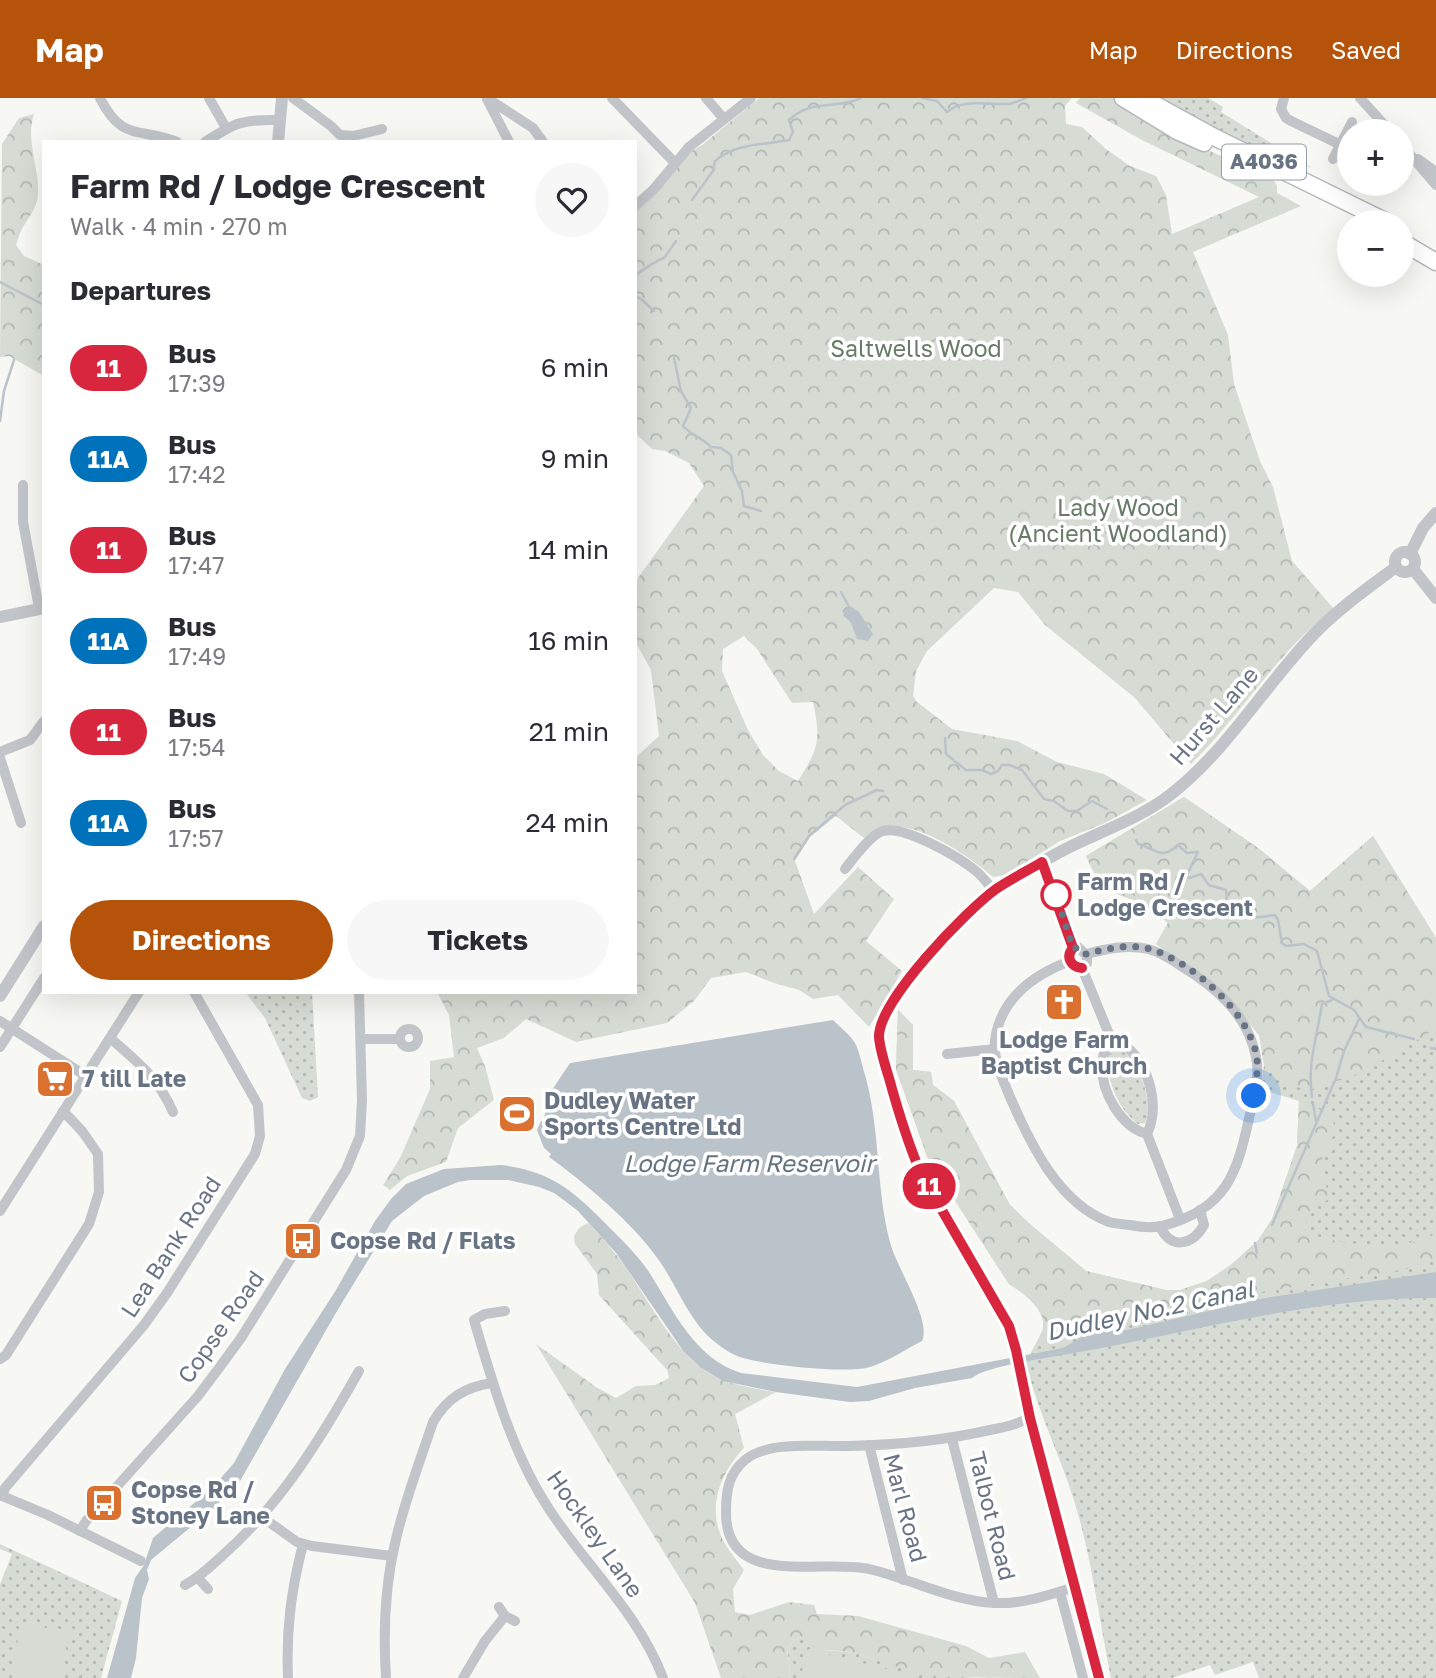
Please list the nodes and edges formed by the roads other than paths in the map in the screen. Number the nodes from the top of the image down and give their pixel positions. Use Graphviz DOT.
graph roads {
  1 [pos="100,98"];
  2 [pos="209,98"];
  3 [pos="282,98"];
  4 [pos="293,98"];
  5 [pos="487,98"];
  6 [pos="611,98"];
  7 [pos="706,98"];
  8 [pos="751,98"];
  9 [pos="1123,98"];
  10 [pos="1143,98"];
  11 [pos="1284,98"];
  12 [pos="1360,98"];
  13 [pos="724,119"];
  14 [pos="1379,119"];
  15 [pos="279,120"];
  16 [pos="226,128"];
  17 [pos="382,129"];
  18 [pos="169,140"];
  19 [pos="208,140"];
  20 [pos="278,140"];
  21 [pos="508,140"];
  22 [pos="542,140"];
  23 [pos="1337,143"];
  24 [pos="1337,152"];
  25 [pos="1414,156"];
  26 [pos="1333,159"];
  27 [pos="1414,159"];
  28 [pos="674,163"];
  29 [pos="1436,172"];
  30 [pos="1436,185"];
  31 [pos="637,204"];
  32 [pos="1342,210"];
  33 [pos="1363,210"];
  34 [pos="1414,238"];
  35 [pos="1414,249"];
  36 [pos="1436,251"];
  37 [pos="1436,262"];
  38 [pos="23,485"];
  39 [pos="1436,513"];
  40 [pos="1410,554"];
  41 [pos="1396,567"];
  42 [pos="1413,569"];
  43 [pos="1436,598"];
  44 [pos="41,608"];
  45 [pos="0,617"];
  46 [pos="42,725"];
  47 [pos="0,752"];
  48 [pos="0,758"];
  49 [pos="21,823"];
  50 [pos="1042,862"];
  51 [pos="845,869"];
  52 [pos="994,891"];
  53 [pos="42,929"];
  54 [pos="1073,948"];
  55 [pos="1086,954"];
  56 [pos="1070,961"];
  57 [pos="1082,968"];
  58 [pos="42,981"];
  59 [pos="1,993"];
  60 [pos="138,994"];
  61 [pos="195,994"];
  62 [pos="359,994"];
  63 [pos="0,1021"];
  64 [pos="12,1029"];
  65 [pos="110,1038"];
  66 [pos="362,1039"];
  67 [pos="399,1039"];
  68 [pos="1111,1039"];
  69 [pos="0,1047"];
  70 [pos="995,1049"];
  71 [pos="947,1055"];
  72 [pos="86,1076"];
  73 [pos="63,1111"];
  74 [pos="173,1112"];
  75 [pos="1147,1134"];
  76 [pos="1200,1210"];
  77 [pos="0,1211"];
  78 [pos="1180,1219"];
  79 [pos="1160,1226"];
  80 [pos="505,1311"];
  81 [pos="0,1359"];
  82 [pos="341,1374"];
  83 [pos="492,1383"];
  84 [pos="1030,1418"];
  85 [pos="952,1439"];
  86 [pos="869,1446"];
  87 [pos="1,1496"];
  88 [pos="262,1517"];
  89 [pos="80,1531"];
  90 [pos="303,1544"];
  91 [pos="392,1556"];
  92 [pos="141,1562"];
  93 [pos="198,1578"];
  94 [pos="904,1580"];
  95 [pos="185,1585"];
  96 [pos="1074,1587"];
  97 [pos="208,1589"];
  98 [pos="1060,1592"];
  99 [pos="994,1603"];
  100 [pos="515,1621"];
  101 [pos="288,1678"];
  102 [pos="386,1678"];
  103 [pos="463,1678"];
  104 [pos="663,1678"];
  105 [pos="1083,1678"];
  106 [pos="1099,1678"];
  1 -- 18 [label="street"];
  2 -- 16 [label="street"];
  3 -- 15 [label="street"];
  4 -- 17 [label="street"];
  5 -- 21 [label="street"];
  5 -- 22 [label="street"];
  6 -- 28 [label="street"];
  7 -- 13 [label="street"];
  8 -- 13 [label="street"];
  9 -- 32 [label="highway, A4036"];
  10 -- 33 [label="highway, A4036"];
  11 -- 23 [label="street"];
  12 -- 14 [label="street"];
  13 -- 28 [label="street"];
  15 -- 16 [label="street"];
  15 -- 20 [label="street"];
  16 -- 19 [label="street"];
  24 -- 26 [label="street"];
  25 -- 29 [label="street"];
  27 -- 30 [label="street"];
  28 -- 31 [label="street"];
  34 -- 36 [label="highway"];
  35 -- 37 [label="highway"];
  38 -- 44 [label="street"];
  39 -- 40 [label="street"];
  40 -- 41 [label="street"];
  40 -- 42 [label="street"];
  41 -- 42 [label="street"];
  41 -- 50 [label="street, Hurst Lane"];
  42 -- 43 [label="street"];
  44 -- 45 [label="street"];
  46 -- 47 [label="street"];
  48 -- 49 [label="street"];
  50 -- 52 [label="street, Hurst Lane"];
  50 -- 54 [label="street"];
  51 -- 52 [label="street"];
  52 -- 84 [label="street, Hurst Lane"];
  53 -- 59 [label="street"];
  54 -- 55 [label="street"];
  54 -- 56 [label="street"];
  55 -- 57 [label="street"];
  55 -- 76 [label="street"];
  56 -- 57 [label="street"];
  56 -- 70 [label="street"];
  57 -- 68 [label="street"];
  58 -- 64 [label="street"];
  60 -- 65 [label="street"];
  61 -- 87 [label="street, Lea Bank Road"];
  62 -- 66 [label="street, Copse Road"];
  63 -- 64 [label="street"];
  64 -- 69 [label="street"];
  64 -- 72 [label="street"];
  65 -- 72 [label="street"];
  65 -- 74 [label="street"];
  66 -- 67 [label="street"];
  66 -- 89 [label="street, Copse Road"];
  68 -- 75 [label="street"];
  68 -- 75 [label="street"];
  70 -- 71 [label="street"];
  70 -- 79 [label="street"];
  72 -- 73 [label="street"];
  73 -- 77 [label="street"];
  73 -- 81 [label="street"];
  75 -- 78 [label="street"];
  76 -- 78 [label="street"];
  76 -- 79 [label="street"];
  78 -- 79 [label="street"];
  80 -- 83 [label="street, Hockley Lane"];
  82 -- 88 [label="street"];
  83 -- 91 [label="street"];
  83 -- 104 [label="street, Hockley Lane"];
  84 -- 85 [label="street"];
  84 -- 96 [label="street, Hurst Lane"];
  85 -- 86 [label="street"];
  85 -- 99 [label="street, Talbot Road"];
  86 -- 94 [label="street, Marl Road"];
  86 -- 94 [label="street"];
  87 -- 89 [label="street"];
  88 -- 90 [label="street"];
  88 -- 93 [label="street"];
  89 -- 92 [label="street"];
  90 -- 91 [label="street"];
  90 -- 101 [label="street"];
  91 -- 102 [label="street"];
  93 -- 95 [label="street"];
  93 -- 97 [label="street"];
  94 -- 99 [label="street"];
  96 -- 98 [label="street"];
  96 -- 106 [label="street, Hurst Lane"];
  98 -- 99 [label="street"];
  98 -- 105 [label="street"];
  100 -- 103 [label="street"];
}
